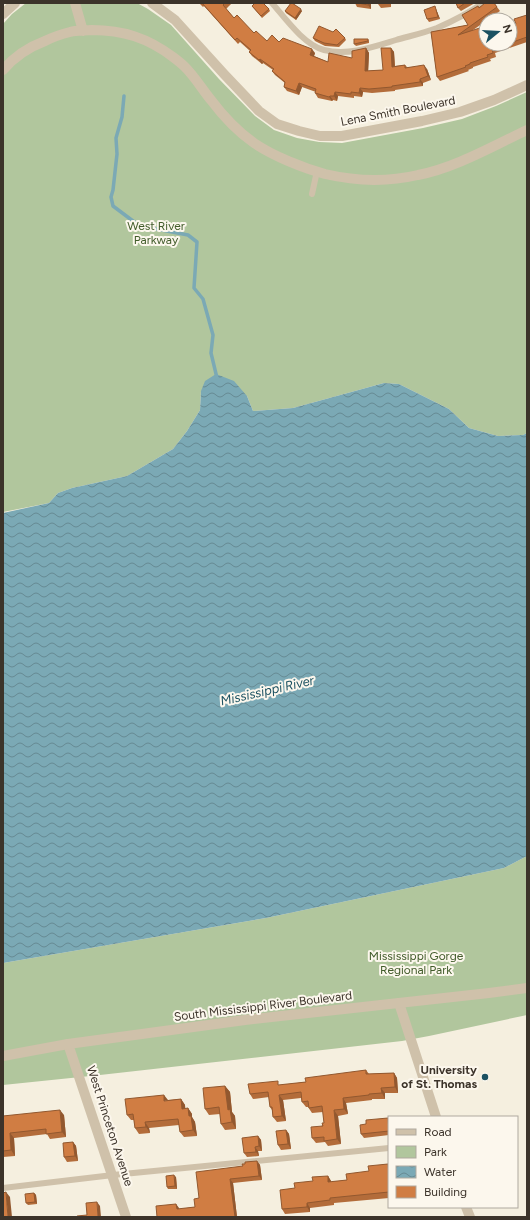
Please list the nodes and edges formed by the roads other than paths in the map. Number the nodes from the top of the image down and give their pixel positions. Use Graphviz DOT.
graph roads {
  1 [pos="15,3"];
  2 [pos="75,3"];
  3 [pos="152,3"];
  4 [pos="272,3"];
  5 [pos="483,3"];
  6 [pos="3,14"];
  7 [pos="83,30"];
  8 [pos="3,70"];
  9 [pos="527,85"];
  10 [pos="527,130"];
  11 [pos="317,171"];
  12 [pos="312,194"];
  13 [pos="527,988"];
  14 [pos="399,1003"];
  15 [pos="68,1044"];
  16 [pos="3,1056"];
  17 [pos="436,1116"];
  18 [pos="388,1148"];
  19 [pos="113,1175"];
  20 [pos="3,1188"];
  21 [pos="126,1217"];
  1 -- 6 [label="street"];
  2 -- 7 [label="street"];
  3 -- 9 [label="street, Lena Smith Boulevard"];
  4 -- 5 [label="lane"];
  7 -- 8 [label="street"];
  7 -- 11 [label="street"];
  10 -- 11 [label="street"];
  11 -- 12 [label="lane"];
  13 -- 14 [label="street, South Mississippi River Boulevard"];
  14 -- 15 [label="street, South Mississippi River Boulevard"];
  14 -- 17 [label="street"];
  15 -- 16 [label="street, South Mississippi River Boulevard"];
  15 -- 19 [label="street, West Princeton Avenue"];
  18 -- 19 [label="lane"];
  19 -- 20 [label="lane"];
  19 -- 21 [label="street, West Princeton Avenue"];
}
